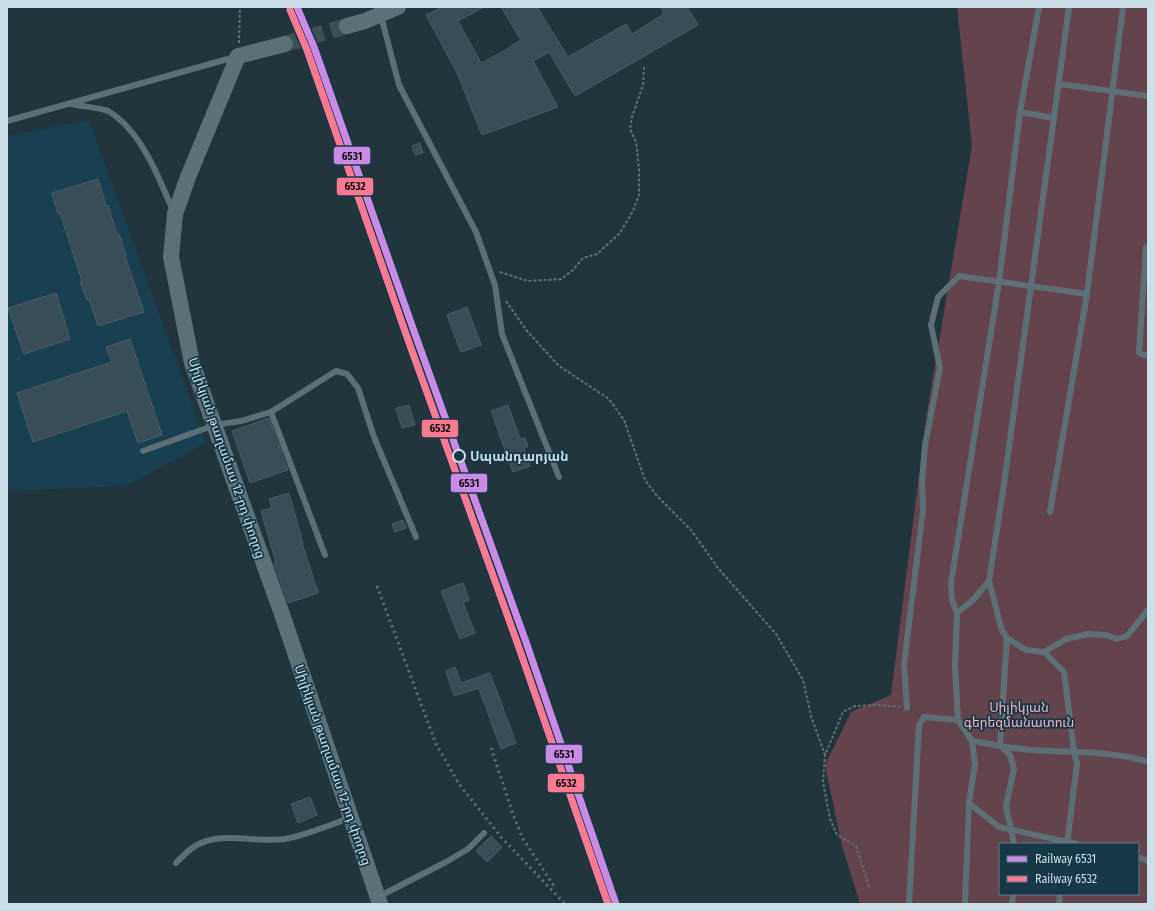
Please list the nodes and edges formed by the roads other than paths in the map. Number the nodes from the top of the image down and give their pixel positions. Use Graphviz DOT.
graph roads {
  1 [pos="398,7"];
  2 [pos="1039,7"];
  3 [pos="1069,7"];
  4 [pos="1123,7"];
  5 [pos="380,14"];
  6 [pos="347,26"];
  7 [pos="285,44"];
  8 [pos="238,56"];
  9 [pos="1059,84"];
  10 [pos="1112,91"];
  11 [pos="1148,96"];
  12 [pos="70,104"];
  13 [pos="1020,112"];
  14 [pos="1054,118"];
  15 [pos="7,121"];
  16 [pos="174,214"];
  17 [pos="1146,247"];
  18 [pos="999,282"];
  19 [pos="1031,286"];
  20 [pos="1087,294"];
  21 [pos="1148,355"];
  22 [pos="271,412"];
  23 [pos="214,425"];
  24 [pos="143,451"];
  25 [pos="559,477"];
  26 [pos="1050,512"];
  27 [pos="416,537"];
  28 [pos="325,555"];
  29 [pos="988,581"];
  30 [pos="1148,610"];
  31 [pos="957,613"];
  32 [pos="1007,638"];
  33 [pos="1044,652"];
  34 [pos="907,708"];
  35 [pos="958,720"];
  36 [pos="972,741"];
  37 [pos="1000,745"];
  38 [pos="1074,752"];
  39 [pos="1148,762"];
  40 [pos="969,803"];
  41 [pos="351,817"];
  42 [pos="1011,830"];
  43 [pos="484,833"];
  44 [pos="1014,843"];
  45 [pos="1067,843"];
  46 [pos="176,863"];
  47 [pos="379,900"];
  48 [pos="909,904"];
  49 [pos="965,904"];
  1 -- 5 [label="main road"];
  2 -- 13 [label="lane"];
  3 -- 9 [label="lane"];
  4 -- 10 [label="lane"];
  5 -- 6 [label="main road"];
  5 -- 25 [label="lane"];
  7 -- 8 [label="main road"];
  8 -- 12 [label="lane"];
  8 -- 16 [label="main road, Սիլիկյան թաղամաս 12-րդ փողոց"];
  9 -- 10 [label="lane"];
  9 -- 14 [label="lane"];
  10 -- 11 [label="lane"];
  10 -- 20 [label="lane"];
  12 -- 15 [label="lane"];
  12 -- 16 [label="lane"];
  13 -- 14 [label="lane"];
  13 -- 18 [label="lane"];
  14 -- 19 [label="lane"];
  16 -- 23 [label="main road, Սիլիկյան թաղամաս 12-րդ փողոց"];
  17 -- 21 [label="lane"];
  18 -- 19 [label="lane"];
  18 -- 31 [label="lane"];
  18 -- 34 [label="lane"];
  19 -- 20 [label="lane"];
  19 -- 29 [label="lane"];
  20 -- 26 [label="lane"];
  22 -- 23 [label="lane"];
  22 -- 27 [label="lane"];
  22 -- 28 [label="lane"];
  23 -- 24 [label="lane"];
  23 -- 41 [label="main road, Սիլիկյան թաղամաս 12-րդ փողոց"];
  29 -- 31 [label="lane"];
  29 -- 32 [label="lane"];
  30 -- 33 [label="lane"];
  31 -- 35 [label="lane"];
  32 -- 33 [label="lane"];
  32 -- 37 [label="lane"];
  33 -- 38 [label="lane"];
  35 -- 36 [label="lane"];
  35 -- 48 [label="lane"];
  36 -- 37 [label="lane"];
  36 -- 40 [label="lane"];
  37 -- 38 [label="lane"];
  37 -- 42 [label="lane"];
  38 -- 39 [label="lane"];
  38 -- 45 [label="lane"];
  40 -- 42 [label="lane"];
  40 -- 49 [label="lane"];
  41 -- 46 [label="lane"];
  41 -- 47 [label="main road, Սիլիկյան թաղամաս 12-րդ փողոց"];
  42 -- 44 [label="lane"];
  42 -- 45 [label="lane"];
  43 -- 47 [label="lane"];
}
